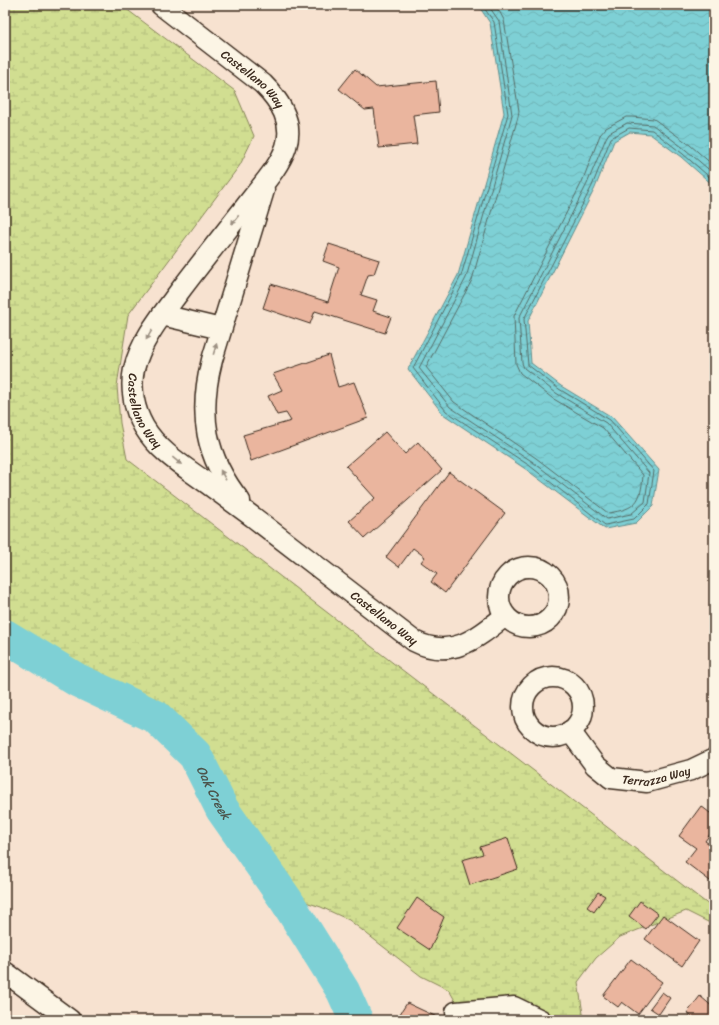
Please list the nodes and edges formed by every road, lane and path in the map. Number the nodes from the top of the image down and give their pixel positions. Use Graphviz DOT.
graph roads {
  1 [pos="161,5"];
  2 [pos="268,178"];
  3 [pos="162,315"];
  4 [pos="222,329"];
  5 [pos="254,517"];
  6 [pos="505,616"];
  7 [pos="570,731"];
  8 [pos="714,760"];
  9 [pos="5,972"];
  10 [pos="456,1012"];
  11 [pos="70,1020"];
  12 [pos="541,1020"];
  1 -- 2 [label="street, Castellano Way"];
  2 -- 3 [label="street, Castellano Way, one-way"];
  2 -- 4 [label="street, Castellano Way"];
  3 -- 4 [label="street"];
  3 -- 5 [label="street, Castellano Way, one-way"];
  5 -- 4 [label="street, Castellano Way, one-way"];
  5 -- 6 [label="street, Castellano Way"];
  7 -- 8 [label="street, Terrazza Way"];
  9 -- 11 [label="street"];
  10 -- 12 [label="street"];
}
